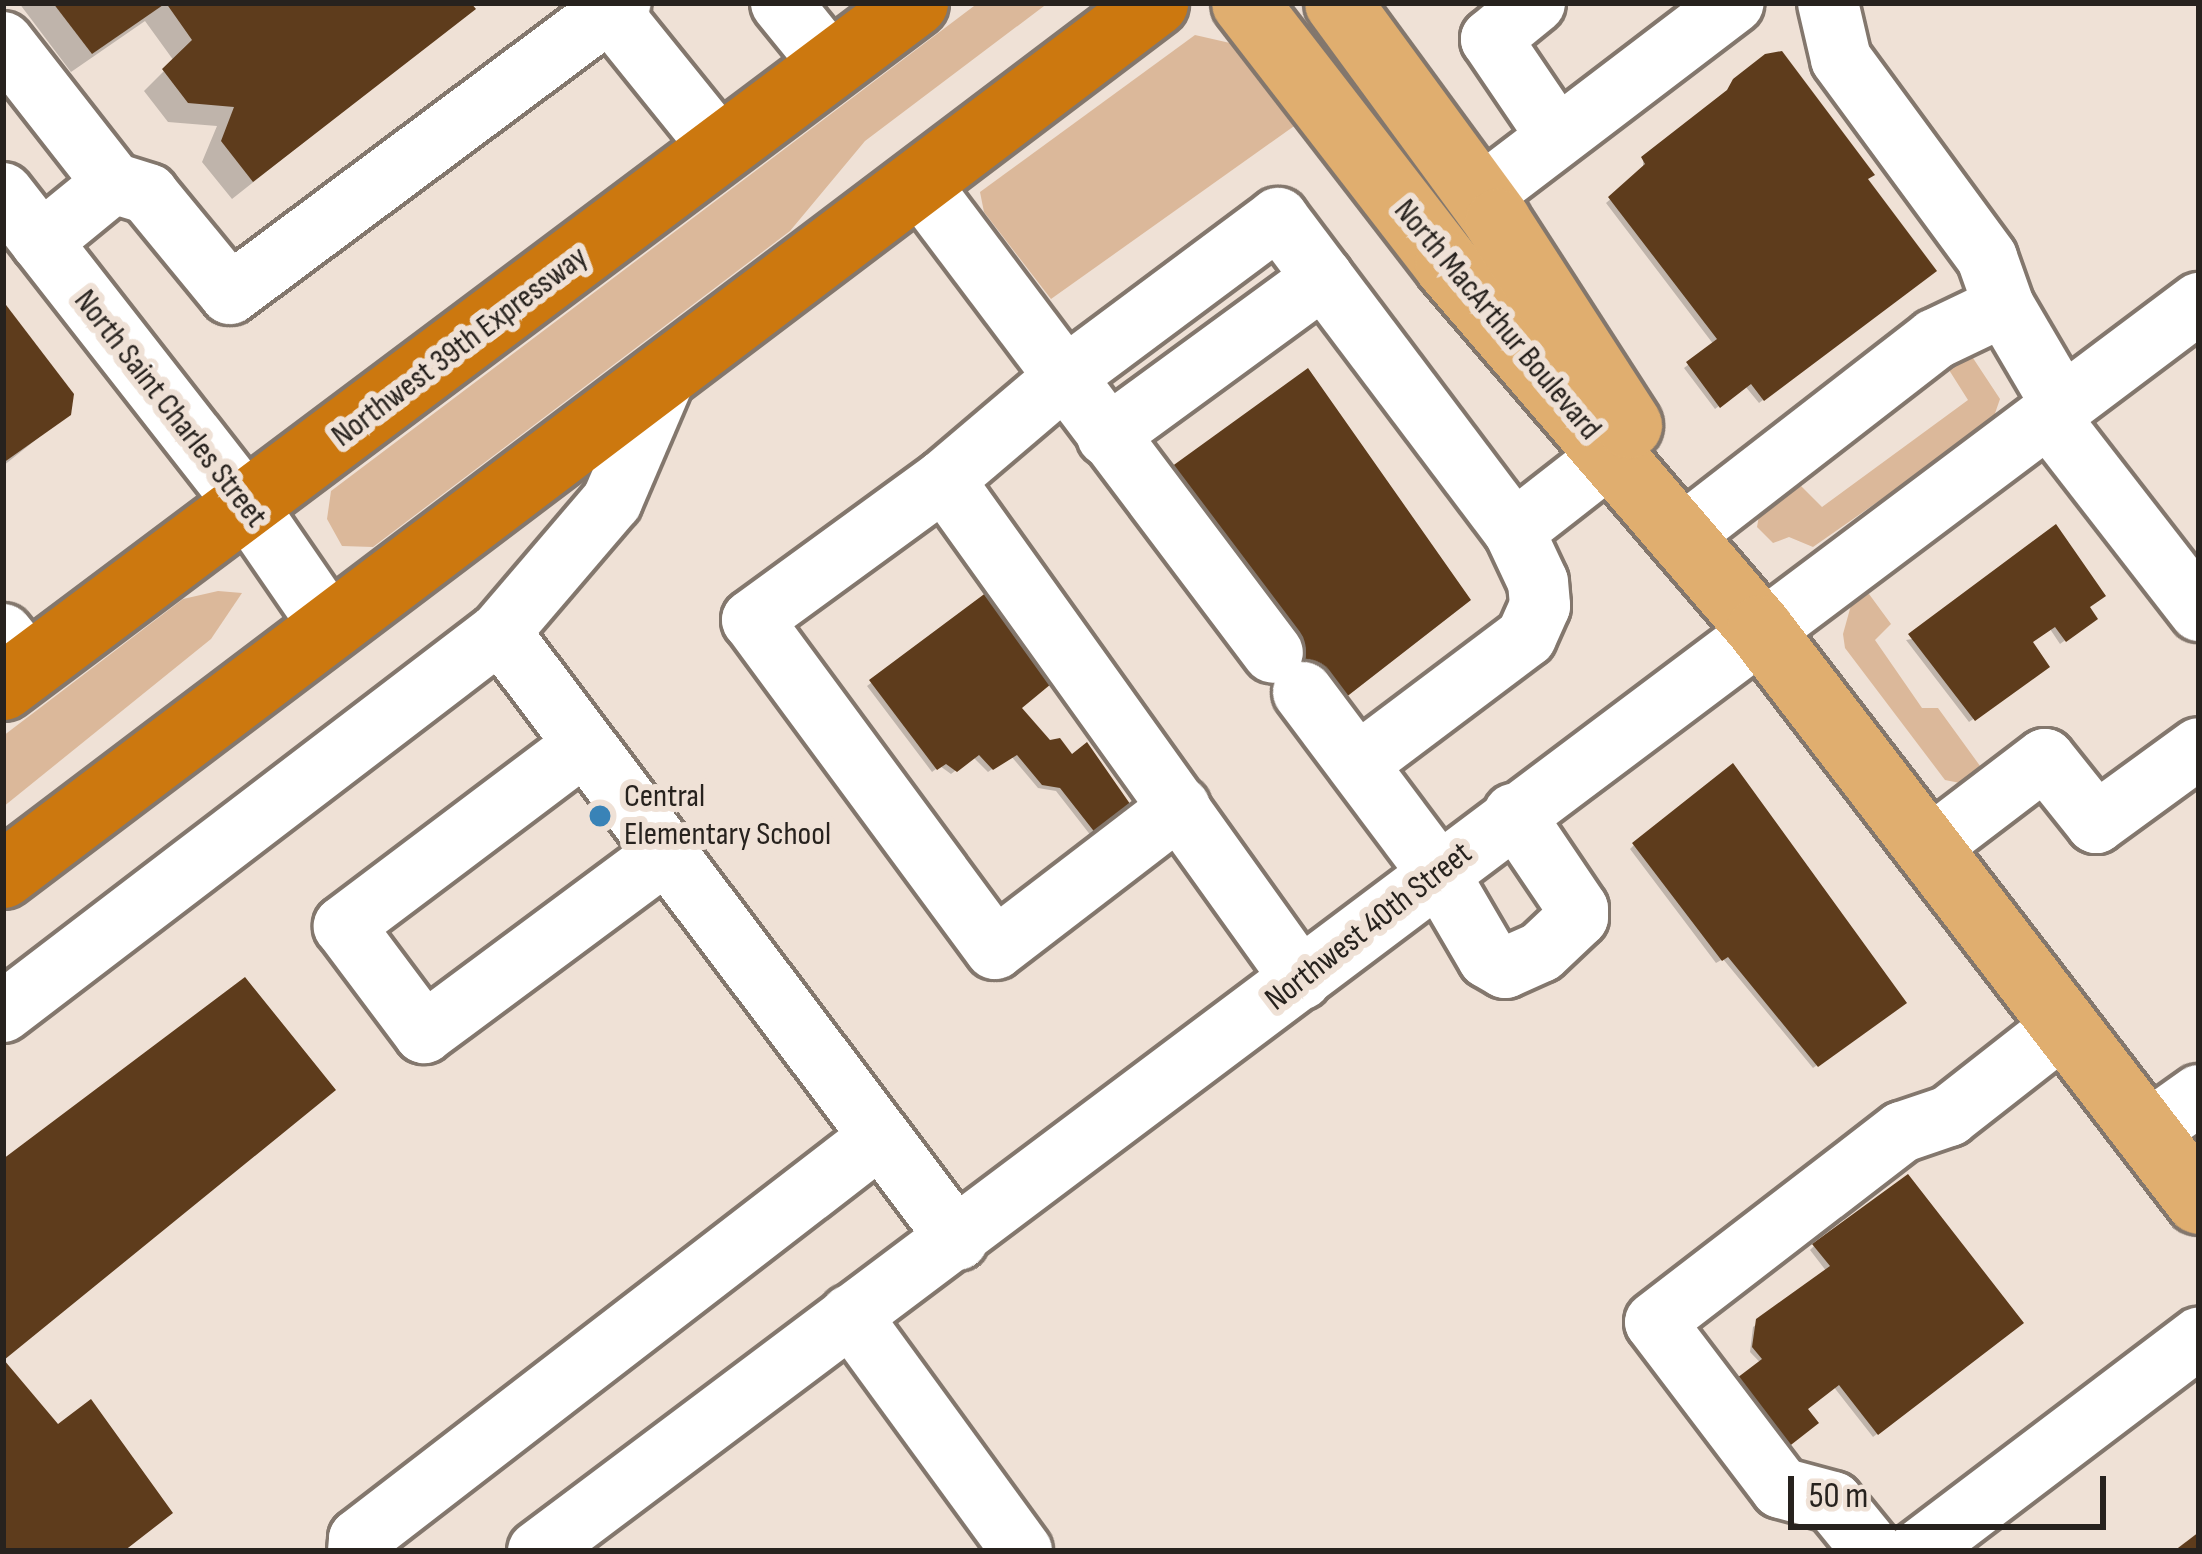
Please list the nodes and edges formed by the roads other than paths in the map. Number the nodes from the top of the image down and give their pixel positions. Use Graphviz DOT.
graph roads {
  1 [pos="781,3"];
  2 [pos="915,3"];
  3 [pos="1155,3"];
  4 [pos="1245,3"];
  5 [pos="1338,3"];
  6 [pos="1535,3"];
  7 [pos="1734,3"];
  8 [pos="1828,3"];
  9 [pos="615,6"];
  10 [pos="3,42"];
  11 [pos="832,66"];
  12 [pos="1556,135"];
  13 [pos="722,150"];
  14 [pos="113,183"];
  15 [pos="919,183"];
  16 [pos="3,193"];
  17 [pos="1479,196"];
  18 [pos="40,242"];
  19 [pos="1323,278"];
  20 [pos="2199,303"];
  21 [pos="2003,306"];
  22 [pos="666,375"];
  23 [pos="1065,376"];
  24 [pos="2055,410"];
  25 [pos="1107,436"];
  26 [pos="1610,456"];
  27 [pos="944,480"];
  28 [pos="248,507"];
  29 [pos="1694,526"];
  30 [pos="1514,531"];
  31 [pos="2199,611"];
  32 [pos="332,628"];
  33 [pos="1760,629"];
  34 [pos="500,632"];
  35 [pos="12,663"];
  36 [pos="584,745"];
  37 [pos="2199,748"];
  38 [pos="1358,763"];
  39 [pos="1180,807"];
  40 [pos="1514,814"];
  41 [pos="1928,848"];
  42 [pos="666,853"];
  43 [pos="1439,874"];
  44 [pos="3,875"];
  45 [pos="1301,979"];
  46 [pos="3,1012"];
  47 [pos="2065,1025"];
  48 [pos="2173,1114"];
  49 [pos="880,1137"];
  50 [pos="2199,1201"];
  51 [pos="958,1240"];
  52 [pos="850,1316"];
  53 [pos="2199,1338"];
  54 [pos="358,1551"];
  55 [pos="538,1551"];
  56 [pos="1022,1551"];
  57 [pos="1873,1551"];
  58 [pos="1918,1551"];
  1 -- 11 [label="street"];
  2 -- 11 [label="highway, Northwest 39th Expressway"];
  3 -- 15 [label="highway"];
  4 -- 26 [label="main road, North MacArthur Boulevard"];
  5 -- 17 [label="main road, North MacArthur Boulevard"];
  6 -- 12 [label="street"];
  7 -- 12 [label="street"];
  8 -- 21 [label="street"];
  9 -- 13 [label="street"];
  9 -- 14 [label="street"];
  10 -- 14 [label="street"];
  11 -- 13 [label="highway, Northwest 39th Expressway"];
  12 -- 17 [label="street"];
  13 -- 28 [label="highway, Northwest 39th Expressway"];
  14 -- 18 [label="street"];
  15 -- 22 [label="highway"];
  15 -- 23 [label="street"];
  16 -- 18 [label="street, North Saint Charles Street"];
  17 -- 29 [label="main road, North MacArthur Boulevard"];
  18 -- 28 [label="street, North Saint Charles Street"];
  19 -- 23 [label="street"];
  19 -- 25 [label="street"];
  19 -- 30 [label="street"];
  20 -- 24 [label="street, Northwest 40th Street"];
  21 -- 24 [label="street"];
  21 -- 29 [label="street"];
  22 -- 32 [label="highway"];
  22 -- 34 [label="street"];
  23 -- 25 [label="street"];
  23 -- 27 [label="street"];
  24 -- 31 [label="street"];
  24 -- 33 [label="street, Northwest 40th Street"];
  25 -- 38 [label="street"];
  26 -- 30 [label="street"];
  26 -- 33 [label="main road, North MacArthur Boulevard"];
  27 -- 39 [label="street"];
  27 -- 39 [label="street"];
  28 -- 32 [label="street, North Saint Charles Street"];
  28 -- 35 [label="highway, Northwest 39th Expressway"];
  29 -- 33 [label="main road, North MacArthur Boulevard"];
  30 -- 38 [label="street"];
  32 -- 44 [label="highway"];
  33 -- 40 [label="street, Northwest 40th Street"];
  33 -- 41 [label="main road, North MacArthur Boulevard"];
  34 -- 36 [label="street"];
  34 -- 46 [label="street"];
  36 -- 42 [label="street"];
  36 -- 42 [label="street"];
  37 -- 41 [label="street"];
  38 -- 43 [label="street"];
  39 -- 45 [label="street"];
  40 -- 43 [label="street, Northwest 40th Street"];
  40 -- 43 [label="street"];
  41 -- 47 [label="main road, North MacArthur Boulevard"];
  42 -- 49 [label="street"];
  43 -- 45 [label="street, Northwest 40th Street"];
  45 -- 51 [label="street, Northwest 40th Street"];
  47 -- 48 [label="main road, North MacArthur Boulevard"];
  47 -- 57 [label="street"];
  48 -- 50 [label="main road, North MacArthur Boulevard"];
  49 -- 51 [label="street"];
  49 -- 54 [label="street"];
  51 -- 52 [label="street, Northwest 40th Street"];
  52 -- 55 [label="street, Northwest 40th Street"];
  52 -- 56 [label="street"];
  53 -- 58 [label="street"];
}
